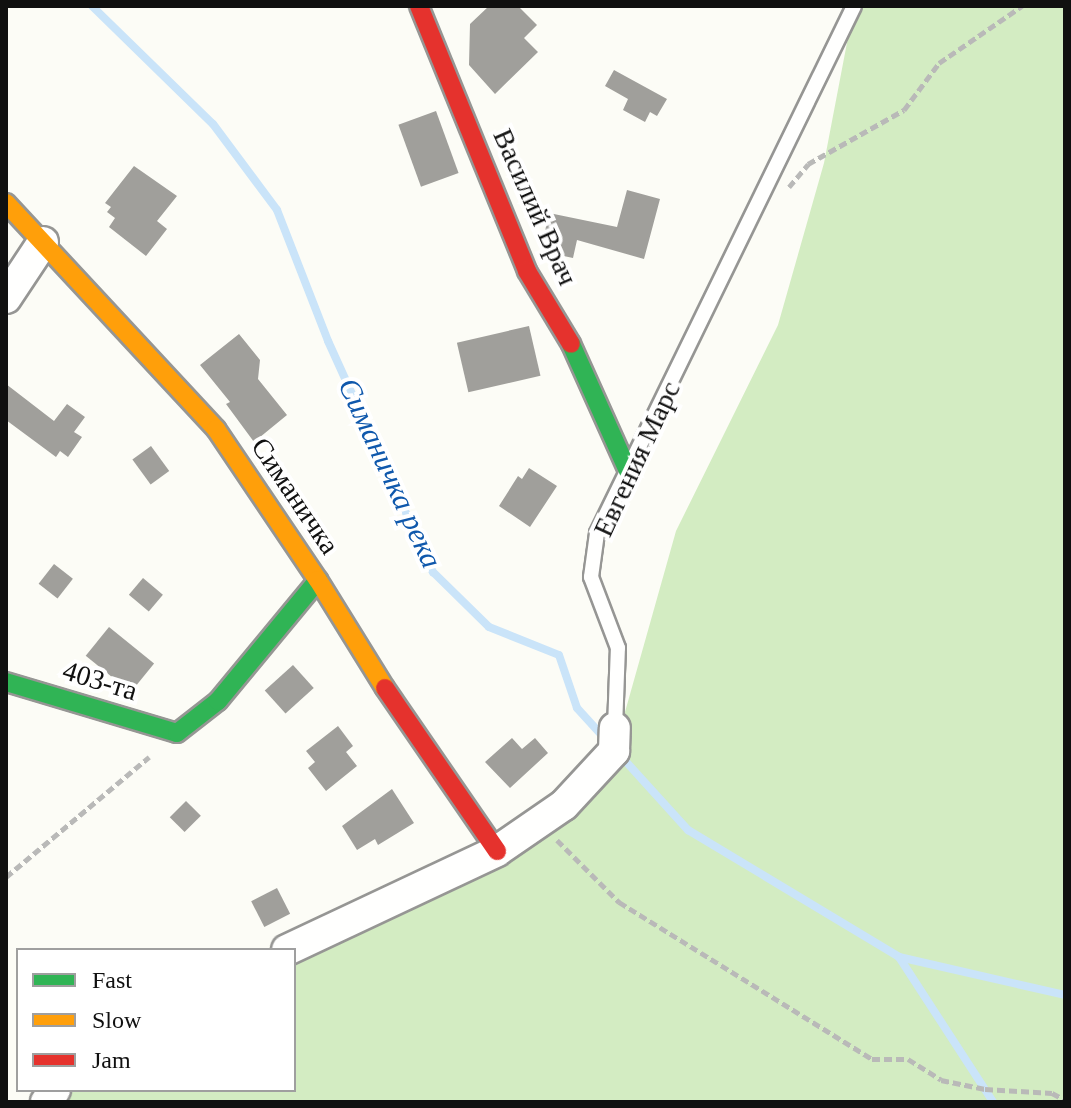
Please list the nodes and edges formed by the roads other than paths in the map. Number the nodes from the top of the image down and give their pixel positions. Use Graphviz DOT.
graph roads {
  1 [pos="419,6"];
  2 [pos="854,6"];
  3 [pos="6,203"];
  4 [pos="43,242"];
  5 [pos="6,298"];
  6 [pos="628,471"];
  7 [pos="318,580"];
  8 [pos="6,682"];
  9 [pos="615,740"];
  10 [pos="497,851"];
  11 [pos="291,948"];
  1 -- 6 [label="street, Василий Врач"];
  2 -- 6 [label="lane, Евгения Марс"];
  3 -- 4 [label="street, Симаничка"];
  4 -- 5 [label="street"];
  4 -- 7 [label="street, Симаничка"];
  6 -- 9 [label="lane, Евгения Марс"];
  7 -- 8 [label="street, 403-та"];
  7 -- 10 [label="street, Симаничка"];
  9 -- 10 [label="street, Евгения Марс"];
  10 -- 11 [label="street, Евгения Марс"];
}
